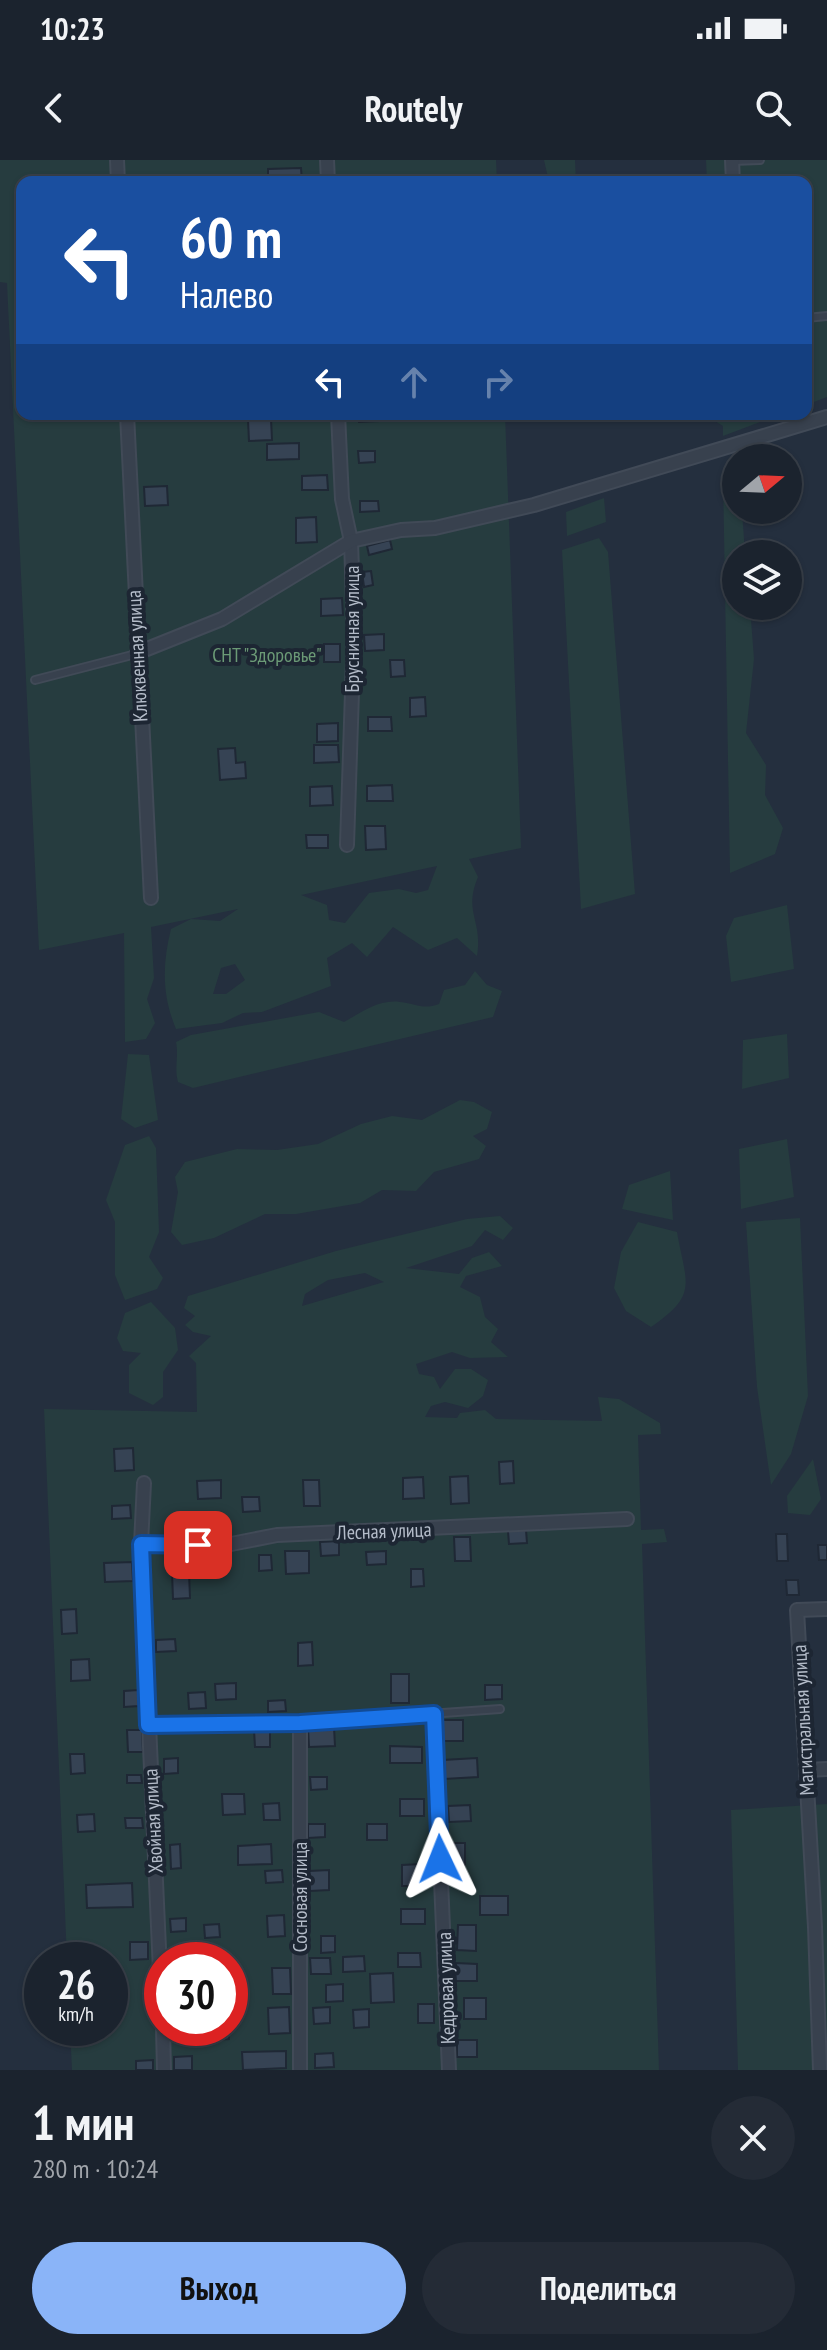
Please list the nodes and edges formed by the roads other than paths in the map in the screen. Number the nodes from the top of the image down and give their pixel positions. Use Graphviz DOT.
graph roads {
  1 [pos="760,160"];
  2 [pos="732,161"];
  3 [pos="827,417"];
  4 [pos="127,420"];
  5 [pos="338,420"];
  6 [pos="788,420"];
  7 [pos="791,428"];
  8 [pos="351,541"];
  9 [pos="137,653"];
  10 [pos="35,680"];
  11 [pos="347,845"];
  12 [pos="151,898"];
  13 [pos="144,1483"];
  14 [pos="627,1519"];
  15 [pos="141,1544"];
  16 [pos="827,1609"];
  17 [pos="500,1709"];
  18 [pos="434,1714"];
  19 [pos="300,1723"];
  20 [pos="148,1725"];
  21 [pos="827,1769"];
  22 [pos="806,1770"];
  23 [pos="821,1927"];
  24 [pos="158,1942"];
  25 [pos="163,2046"];
  26 [pos="164,2070"];
  27 [pos="300,2070"];
  28 [pos="449,2070"];
  29 [pos="820,2070"];
  1 -- 2 [label="lane"];
  3 -- 7 [label="street"];
  4 -- 9 [label="street, Клюквенная улица"];
  5 -- 8 [label="street, Брусничная улица"];
  6 -- 7 [label="street"];
  7 -- 8 [label="street"];
  8 -- 9 [label="street"];
  8 -- 11 [label="street, Брусничная улица"];
  9 -- 10 [label="lane"];
  9 -- 12 [label="street, Клюквенная улица"];
  13 -- 15 [label="street, Хвойная улица"];
  14 -- 15 [label="street, Лесная улица"];
  15 -- 20 [label="street, Хвойная улица"];
  16 -- 22 [label="street, Магистральная улица"];
  17 -- 18 [label="lane"];
  18 -- 19 [label="lane"];
  18 -- 28 [label="street, Кедровая улица"];
  19 -- 20 [label="lane"];
  19 -- 27 [label="street, Сосновая улица"];
  20 -- 24 [label="street, Хвойная улица"];
  21 -- 22 [label="street"];
  22 -- 23 [label="street, Магистральная улица"];
  23 -- 29 [label="street, Магистральная улица"];
  25 -- 26 [label="street"];
}
